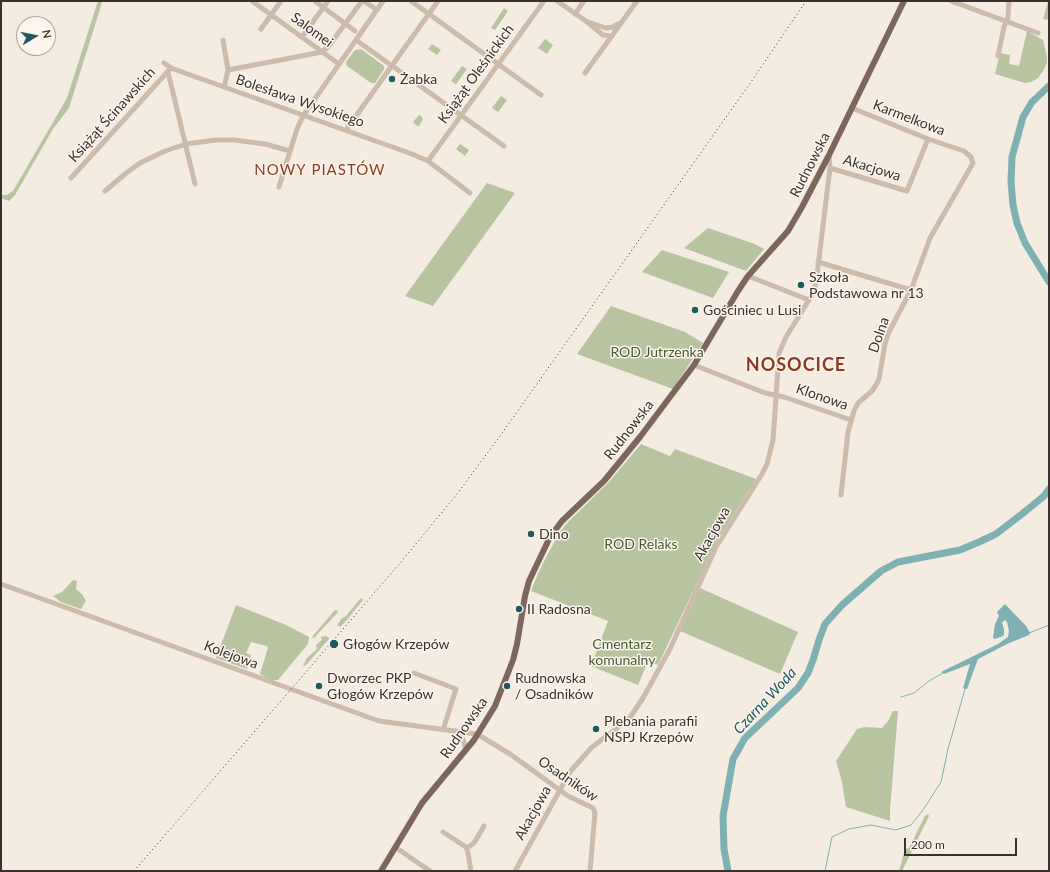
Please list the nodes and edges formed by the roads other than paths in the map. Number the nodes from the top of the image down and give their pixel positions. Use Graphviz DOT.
graph roads {
  1 [pos="252,1"];
  2 [pos="281,1"];
  3 [pos="315,1"];
  4 [pos="328,1"];
  5 [pos="363,1"];
  6 [pos="383,1"];
  7 [pos="411,1"];
  8 [pos="438,1"];
  9 [pos="544,1"];
  10 [pos="557,1"];
  11 [pos="584,1"];
  12 [pos="637,1"];
  13 [pos="904,1"];
  14 [pos="951,1"];
  15 [pos="1009,1"];
  16 [pos="324,7"];
  17 [pos="377,10"];
  18 [pos="428,14"];
  19 [pos="575,14"];
  20 [pos="271,15"];
  21 [pos="586,21"];
  22 [pos="1007,21"];
  23 [pos="345,23"];
  24 [pos="621,23"];
  25 [pos="603,28"];
  26 [pos="261,29"];
  27 [pos="355,31"];
  28 [pos="600,33"];
  29 [pos="1038,33"];
  30 [pos="612,36"];
  31 [pos="302,37"];
  32 [pos="223,40"];
  33 [pos="356,40"];
  34 [pos="600,51"];
  35 [pos="322,52"];
  36 [pos="998,56"];
  37 [pos="164,64"];
  38 [pos="339,64"];
  39 [pos="498,64"];
  40 [pos="391,65"];
  41 [pos="169,70"];
  42 [pos="228,70"];
  43 [pos="584,73"];
  44 [pos="224,87"];
  45 [pos="541,95"];
  46 [pos="852,108"];
  47 [pos="303,116"];
  48 [pos="461,116"];
  49 [pos="346,130"];
  50 [pos="928,139"];
  51 [pos="186,144"];
  52 [pos="504,146"];
  53 [pos="958,149"];
  54 [pos="290,151"];
  55 [pos="829,155"];
  56 [pos="428,161"];
  57 [pos="830,168"];
  58 [pos="71,178"];
  59 [pos="195,184"];
  60 [pos="279,187"];
  61 [pos="105,191"];
  62 [pos="470,193"];
  63 [pos="818,262"];
  64 [pos="748,276"];
  65 [pos="911,290"];
  66 [pos="809,300"];
  67 [pos="694,365"];
  68 [pos="776,396"];
  69 [pos="851,420"];
  70 [pos="841,495"];
  71 [pos="1,584"];
  72 [pos="414,673"];
  73 [pos="442,730"];
  74 [pos="456,731"];
  75 [pos="478,734"];
  76 [pos="466,750"];
  77 [pos="559,790"];
  78 [pos="484,826"];
  79 [pos="443,832"];
  80 [pos="395,847"];
  81 [pos="467,848"];
  82 [pos="381,871"];
  83 [pos="430,871"];
  84 [pos="471,871"];
  85 [pos="515,871"];
  86 [pos="590,871"];
  1 -- 20 [label="street, Salomei"];
  2 -- 20 [label="street"];
  3 -- 16 [label="street"];
  4 -- 16 [label="street"];
  5 -- 17 [label="street"];
  5 -- 23 [label="street"];
  6 -- 17 [label="street"];
  7 -- 18 [label="street"];
  8 -- 18 [label="street"];
  9 -- 39 [label="street, Książąt Oleśnickich"];
  10 -- 19 [label="street"];
  11 -- 19 [label="street"];
  12 -- 24 [label="street"];
  13 -- 46 [label="main road, Rudnowska"];
  14 -- 22 [label="street"];
  15 -- 22 [label="street"];
  16 -- 23 [label="street"];
  16 -- 31 [label="street"];
  17 -- 33 [label="street"];
  18 -- 39 [label="street"];
  18 -- 40 [label="street"];
  19 -- 21 [label="street"];
  20 -- 26 [label="street"];
  20 -- 31 [label="street, Salomei"];
  21 -- 25 [label="street"];
  21 -- 28 [label="street"];
  22 -- 29 [label="street"];
  22 -- 36 [label="street"];
  23 -- 27 [label="street"];
  23 -- 35 [label="street"];
  24 -- 25 [label="street"];
  24 -- 30 [label="street"];
  25 -- 30 [label="street"];
  28 -- 30 [label="street"];
  28 -- 34 [label="street"];
  30 -- 34 [label="street"];
  31 -- 35 [label="street, Salomei"];
  32 -- 42 [label="street"];
  33 -- 38 [label="street"];
  33 -- 40 [label="street"];
  34 -- 43 [label="street"];
  35 -- 38 [label="street, Salomei"];
  35 -- 42 [label="street"];
  37 -- 41 [label="street, Bolesława Wysokiego"];
  38 -- 47 [label="street"];
  39 -- 45 [label="street"];
  39 -- 48 [label="street, Książąt Oleśnickich"];
  40 -- 48 [label="street"];
  40 -- 49 [label="street"];
  41 -- 44 [label="street, Bolesława Wysokiego"];
  41 -- 51 [label="street"];
  41 -- 58 [label="street, Książąt Ścinawskich"];
  42 -- 44 [label="street"];
  44 -- 47 [label="street, Bolesława Wysokiego"];
  46 -- 50 [label="street, Karmelkowa"];
  46 -- 55 [label="main road, Rudnowska"];
  47 -- 49 [label="street, Bolesława Wysokiego"];
  47 -- 54 [label="street"];
  48 -- 52 [label="street"];
  48 -- 56 [label="street, Książąt Oleśnickich"];
  49 -- 56 [label="street, Bolesława Wysokiego"];
  50 -- 53 [label="street, Karmelkowa"];
  50 -- 57 [label="street, Akacjowa"];
  51 -- 54 [label="street"];
  51 -- 59 [label="street"];
  51 -- 61 [label="street"];
  53 -- 65 [label="street, Dolna"];
  54 -- 60 [label="street"];
  55 -- 57 [label="street, Akacjowa"];
  55 -- 64 [label="main road, Rudnowska"];
  56 -- 62 [label="street, Bolesława Wysokiego"];
  57 -- 63 [label="street, Akacjowa"];
  63 -- 65 [label="street"];
  63 -- 66 [label="street, Akacjowa"];
  64 -- 66 [label="street"];
  64 -- 67 [label="main road, Rudnowska"];
  65 -- 69 [label="street, Dolna"];
  66 -- 68 [label="street, Akacjowa"];
  67 -- 68 [label="street, Klonowa"];
  67 -- 75 [label="main road, Rudnowska"];
  68 -- 69 [label="street, Klonowa"];
  68 -- 77 [label="street, Akacjowa"];
  69 -- 70 [label="street, Dolna"];
  71 -- 73 [label="street, Kolejowa"];
  72 -- 73 [label="street"];
  73 -- 74 [label="street, Kolejowa"];
  74 -- 75 [label="street, Kolejowa"];
  74 -- 76 [label="street"];
  75 -- 76 [label="main road, Rudnowska"];
  75 -- 77 [label="street, Osadników"];
  76 -- 80 [label="main road, Rudnowska"];
  77 -- 85 [label="street, Akacjowa"];
  77 -- 86 [label="street, Osadników"];
  78 -- 81 [label="street"];
  79 -- 81 [label="street"];
  80 -- 82 [label="main road, Rudnowska"];
  80 -- 83 [label="street"];
  81 -- 84 [label="street"];
}
